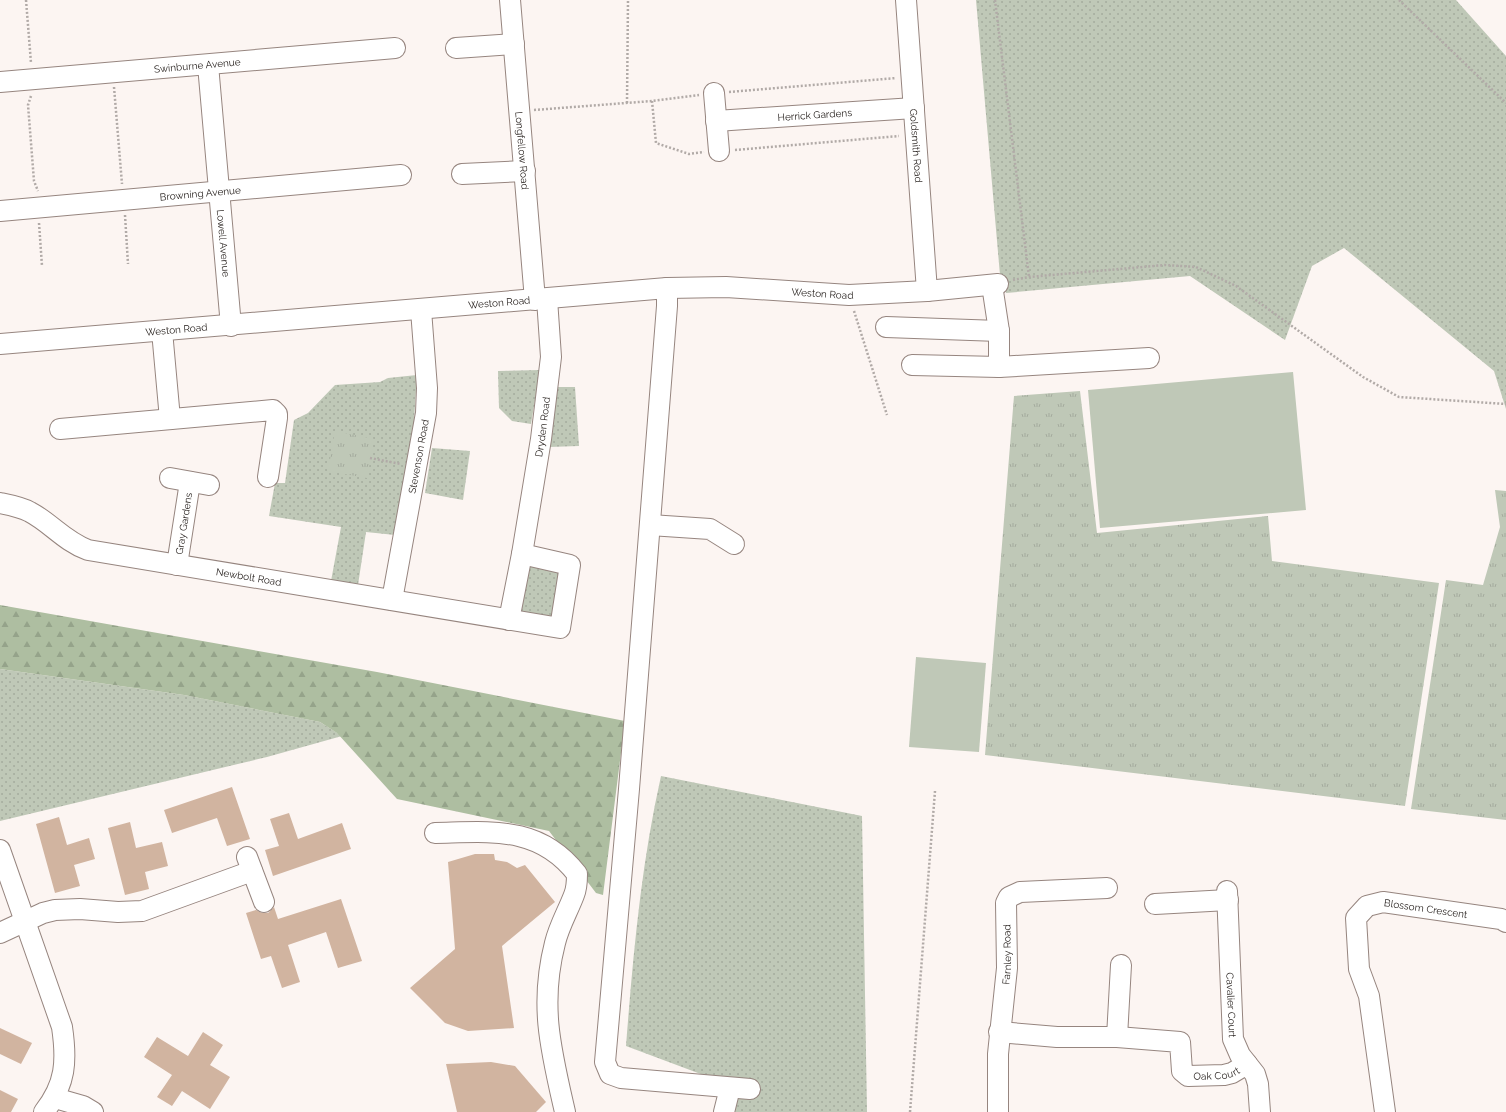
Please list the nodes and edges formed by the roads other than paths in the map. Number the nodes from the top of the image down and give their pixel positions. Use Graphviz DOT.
graph roads {
  1 [pos="510,0"];
  2 [pos="906,0"];
  3 [pos="514,44"];
  4 [pos="395,48"];
  5 [pos="456,48"];
  6 [pos="208,65"];
  7 [pos="0,82"];
  8 [pos="714,93"];
  9 [pos="914,108"];
  10 [pos="716,120"];
  11 [pos="718,151"];
  12 [pos="525,171"];
  13 [pos="462,174"];
  14 [pos="401,175"];
  15 [pos="220,192"];
  16 [pos="0,210"];
  17 [pos="667,288"];
  18 [pos="927,291"];
  19 [pos="541,300"];
  20 [pos="421,310"];
  21 [pos="231,326"];
  22 [pos="886,327"];
  23 [pos="162,331"];
  24 [pos="999,331"];
  25 [pos="0,344"];
  26 [pos="1149,358"];
  27 [pos="912,365"];
  28 [pos="1000,367"];
  29 [pos="170,419"];
  30 [pos="60,429"];
  31 [pos="268,477"];
  32 [pos="170,478"];
  33 [pos="0,503"];
  34 [pos="650,525"];
  35 [pos="734,544"];
  36 [pos="522,554"];
  37 [pos="177,565"];
  38 [pos="392,600"];
  39 [pos="509,620"];
  40 [pos="435,833"];
  41 [pos="0,850"];
  42 [pos="1107,888"];
  43 [pos="264,902"];
  44 [pos="1155,904"];
  45 [pos="25,921"];
  46 [pos="1506,922"];
  47 [pos="0,933"];
  48 [pos="1121,965"];
  49 [pos="999,1032"];
  50 [pos="1116,1038"];
  51 [pos="1247,1064"];
  52 [pos="50,1105"];
  53 [pos="93,1112"];
  54 [pos="566,1112"];
  55 [pos="724,1112"];
  56 [pos="998,1112"];
  57 [pos="1260,1112"];
  58 [pos="1385,1112"];
  1 -- 3 [label="street, Longfellow Road"];
  2 -- 9 [label="street, Goldsmith Road"];
  3 -- 5 [label="street"];
  3 -- 12 [label="street, Longfellow Road"];
  4 -- 6 [label="street, Swinburne Avenue"];
  6 -- 7 [label="street, Swinburne Avenue"];
  6 -- 15 [label="street, Lowell Avenue"];
  8 -- 10 [label="street"];
  9 -- 10 [label="street, Herrick Gardens"];
  9 -- 18 [label="street, Goldsmith Road"];
  10 -- 11 [label="street"];
  12 -- 13 [label="street"];
  12 -- 19 [label="street, Longfellow Road"];
  14 -- 15 [label="street, Browning Avenue"];
  15 -- 16 [label="street, Browning Avenue"];
  15 -- 21 [label="street, Lowell Avenue"];
  17 -- 18 [label="street, Weston Road"];
  17 -- 19 [label="street, Weston Road"];
  17 -- 34 [label="street"];
  18 -- 24 [label="street, Weston Road"];
  19 -- 20 [label="street, Weston Road"];
  19 -- 36 [label="street, Dryden Road"];
  20 -- 21 [label="street, Weston Road"];
  20 -- 38 [label="street, Stevenson Road"];
  21 -- 23 [label="street, Weston Road"];
  22 -- 24 [label="street"];
  23 -- 25 [label="street, Weston Road"];
  23 -- 29 [label="street"];
  24 -- 28 [label="street"];
  26 -- 28 [label="street"];
  27 -- 28 [label="street"];
  29 -- 30 [label="street"];
  29 -- 31 [label="street"];
  32 -- 37 [label="street, Gray Gardens"];
  33 -- 37 [label="street, Newbolt Road"];
  34 -- 35 [label="street"];
  34 -- 55 [label="street"];
  36 -- 39 [label="street, Dryden Road"];
  36 -- 39 [label="street"];
  37 -- 38 [label="street, Newbolt Road"];
  38 -- 39 [label="street, Newbolt Road"];
  40 -- 54 [label="street"];
  41 -- 45 [label="street"];
  42 -- 49 [label="street, Farnley Road"];
  43 -- 45 [label="street"];
  44 -- 51 [label="street, Cavalier Court"];
  45 -- 47 [label="street"];
  45 -- 52 [label="street"];
  46 -- 58 [label="street, Blossom Crescent"];
  48 -- 50 [label="street"];
  49 -- 50 [label="street, Oak Court"];
  49 -- 56 [label="street, Farnley Road"];
  50 -- 51 [label="street, Oak Court"];
  51 -- 57 [label="street, Cavalier Court"];
  52 -- 53 [label="street"];
}
